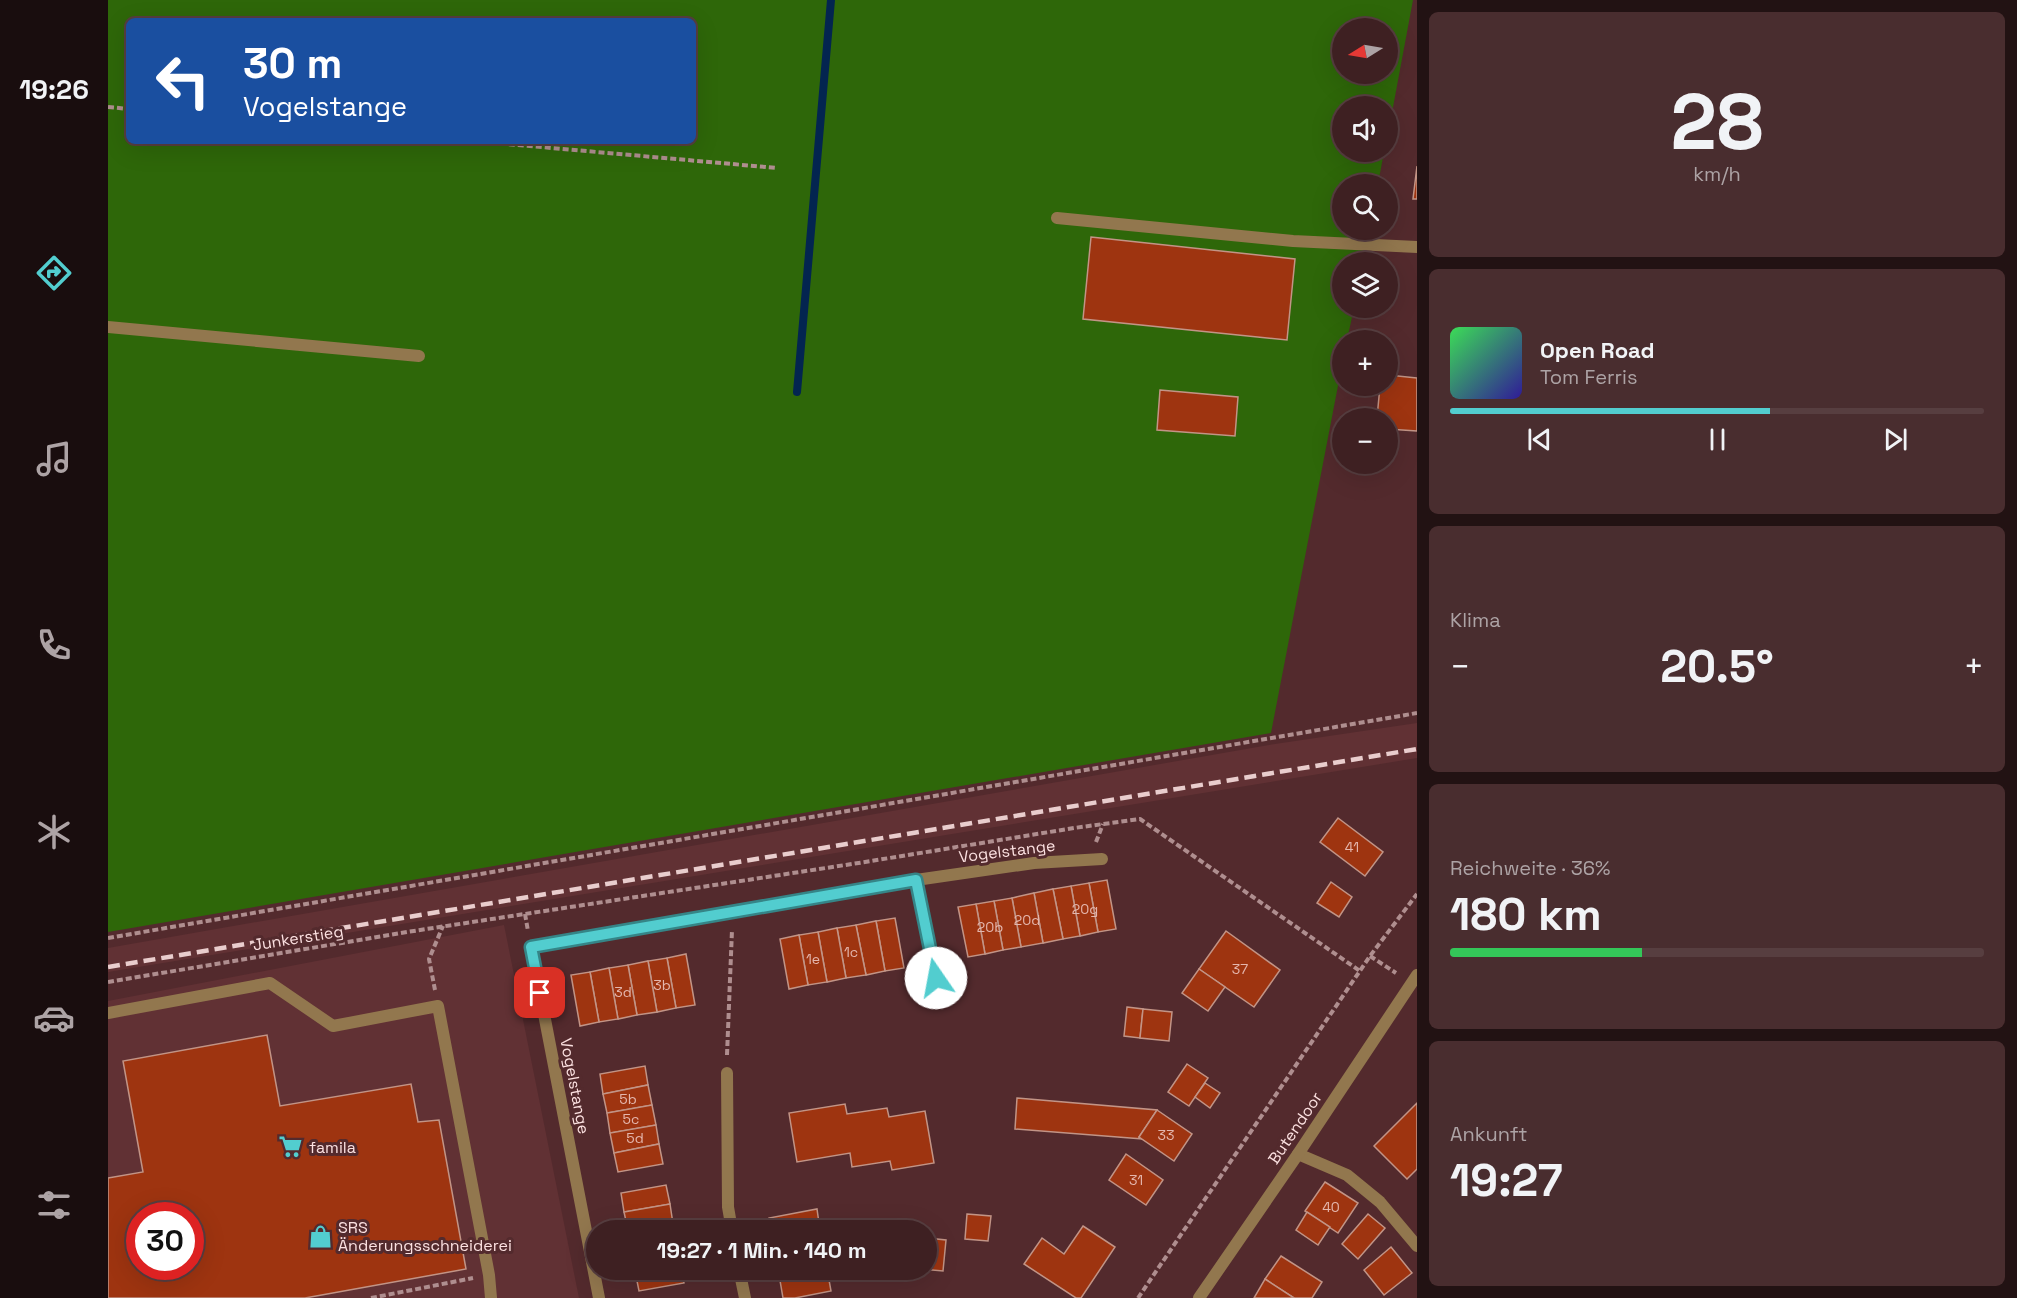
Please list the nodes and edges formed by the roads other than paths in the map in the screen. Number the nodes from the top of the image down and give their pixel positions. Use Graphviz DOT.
graph roads {
  1 [pos="1057,218"];
  2 [pos="1417,247"];
  3 [pos="108,327"];
  4 [pos="419,356"];
  5 [pos="1102,859"];
  6 [pos="916,880"];
  7 [pos="936,978"];
  8 [pos="1414,979"];
  9 [pos="108,1013"];
  10 [pos="727,1073"];
  11 [pos="1298,1154"];
  12 [pos="730,1220"];
  13 [pos="1417,1246"];
  14 [pos="742,1280"];
  15 [pos="491,1298"];
  16 [pos="599,1298"];
  17 [pos="745,1298"];
  18 [pos="1199,1298"];
  1 -- 2 [label="street"];
  3 -- 4 [label="street"];
  5 -- 6 [label="street, Vogelstange"];
  6 -- 7 [label="street"];
  6 -- 16 [label="street, Vogelstange"];
  8 -- 11 [label="street, Butendoor"];
  9 -- 15 [label="street"];
  10 -- 12 [label="street"];
  11 -- 13 [label="street"];
  11 -- 18 [label="street, Butendoor"];
  14 -- 17 [label="street"];
}
